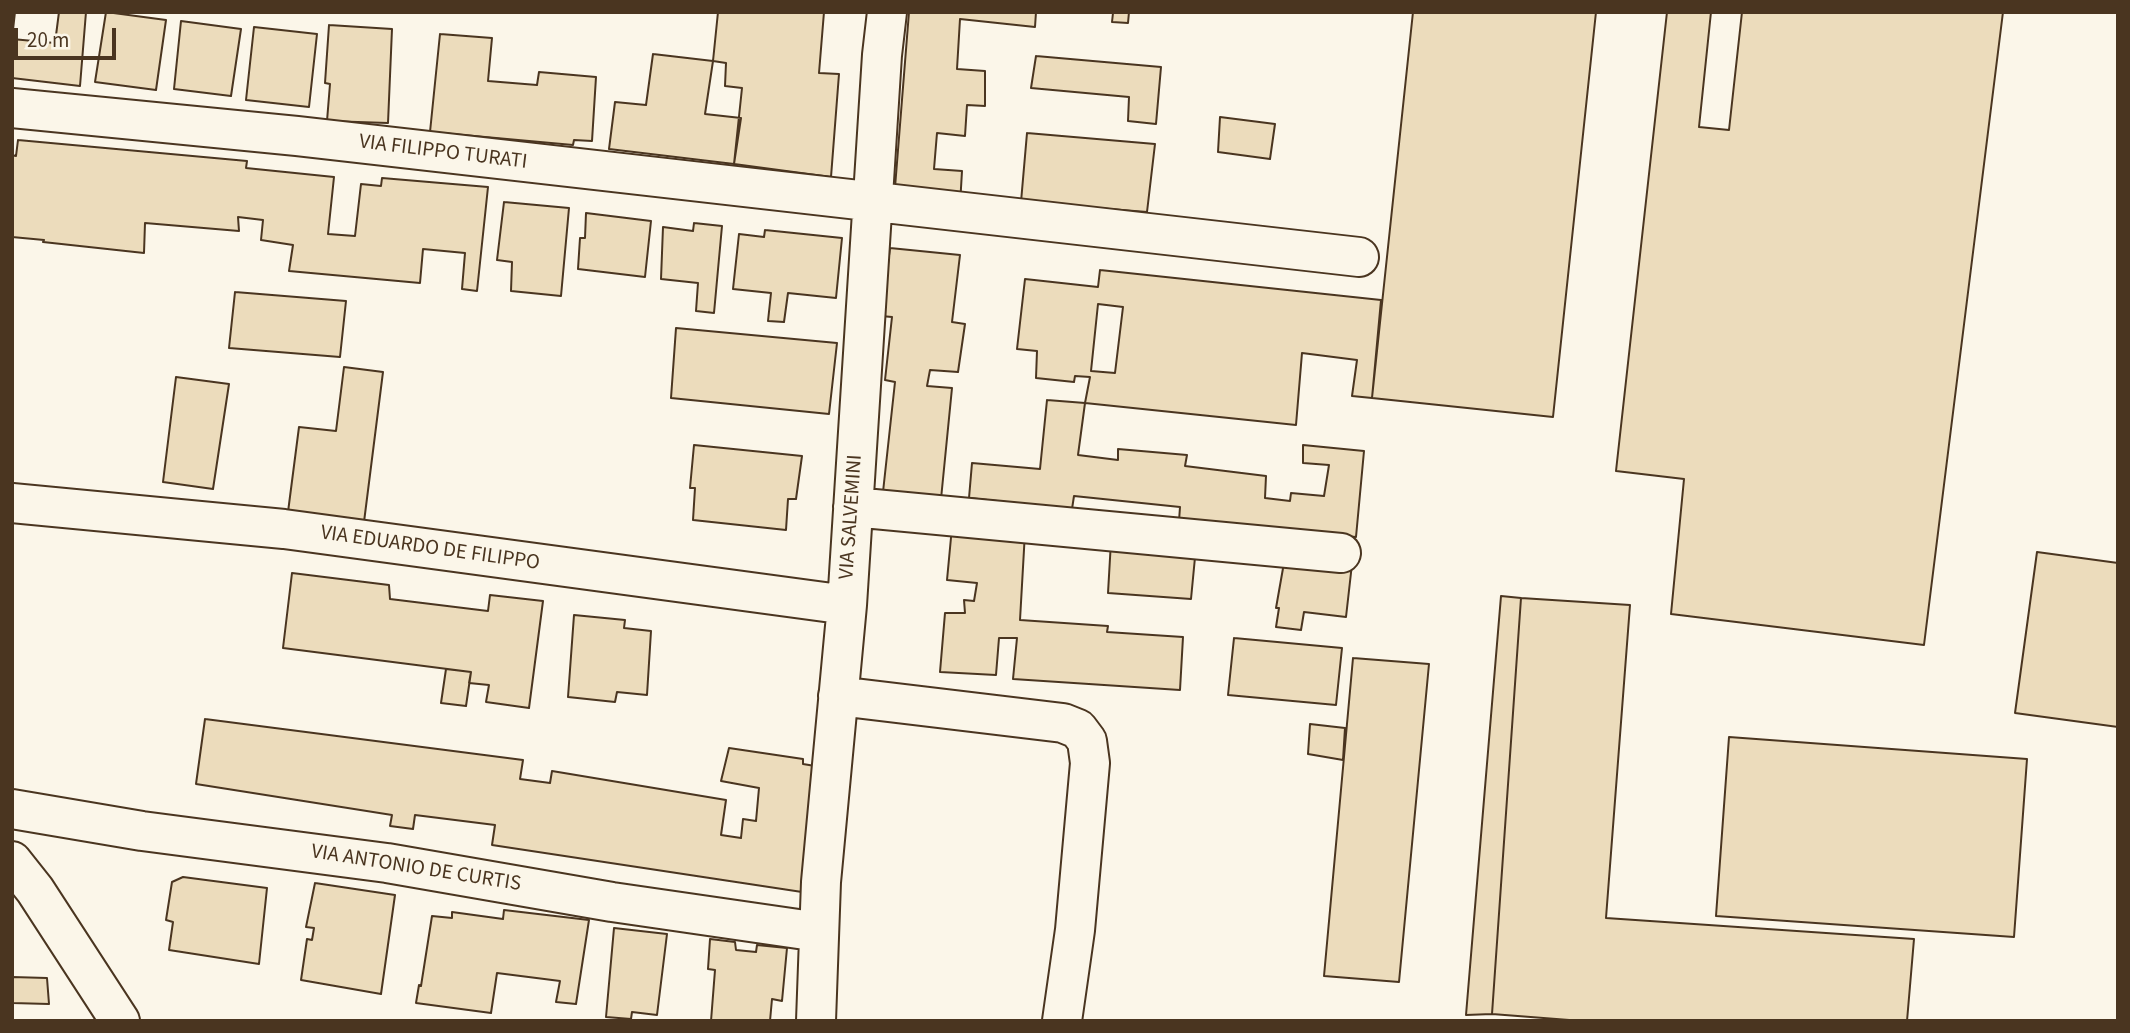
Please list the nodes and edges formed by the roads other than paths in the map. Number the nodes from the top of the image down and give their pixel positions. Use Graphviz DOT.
graph roads {
  1 [pos="887,12"];
  2 [pos="12,108"];
  3 [pos="872,203"];
  4 [pos="1359,257"];
  5 [pos="12,503"];
  6 [pos="853,507"];
  7 [pos="1341,553"];
  8 [pos="846,605"];
  9 [pos="838,696"];
  10 [pos="12,809"];
  11 [pos="12,861"];
  12 [pos="819,932"];
  13 [pos="120,1021"];
  14 [pos="816,1021"];
  15 [pos="1062,1021"];
  1 -- 3 [label="street, VIA SALVEMINI"];
  2 -- 3 [label="street, VIA FILIPPO TURATI"];
  3 -- 4 [label="street, VIA FILIPPO TURATI"];
  3 -- 6 [label="street, VIA SALVEMINI"];
  5 -- 8 [label="street, VIA EDUARDO DE FILIPPO"];
  6 -- 7 [label="street"];
  6 -- 8 [label="street, VIA SALVEMINI"];
  8 -- 9 [label="street, VIA SALVEMINI"];
  9 -- 12 [label="street, VIA SALVEMINI"];
  9 -- 15 [label="street"];
  10 -- 12 [label="street, VIA ANTONIO DE CURTIS"];
  11 -- 13 [label="street"];
  12 -- 14 [label="street, VIA SALVEMINI"];
}
